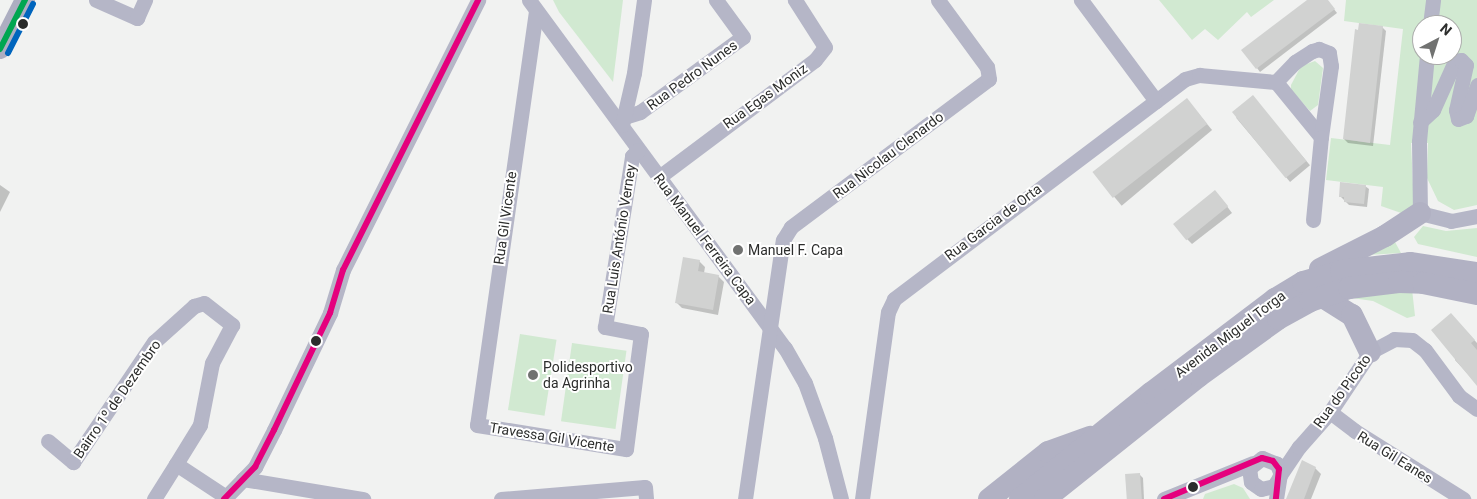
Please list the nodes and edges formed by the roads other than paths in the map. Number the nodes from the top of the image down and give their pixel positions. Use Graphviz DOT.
graph roads {
  1 [pos="96,0"];
  2 [pos="145,0"];
  3 [pos="478,0"];
  4 [pos="644,0"];
  5 [pos="716,0"];
  6 [pos="795,0"];
  7 [pos="938,0"];
  8 [pos="1081,0"];
  9 [pos="1433,0"];
  10 [pos="18,2"];
  11 [pos="533,6"];
  12 [pos="1431,15"];
  13 [pos="0,49"];
  14 [pos="1426,65"];
  15 [pos="1276,82"];
  16 [pos="1477,85"];
  17 [pos="1156,101"];
  18 [pos="1420,122"];
  19 [pos="623,123"];
  20 [pos="1321,137"];
  21 [pos="638,150"];
  22 [pos="658,177"];
  23 [pos="1477,216"];
  24 [pos="1413,218"];
  25 [pos="1313,220"];
  26 [pos="1427,264"];
  27 [pos="1477,273"];
  28 [pos="1303,282"];
  29 [pos="1477,294"];
  30 [pos="1321,296"];
  31 [pos="768,325"];
  32 [pos="1370,352"];
  33 [pos="1477,409"];
  34 [pos="1330,412"];
  35 [pos="477,425"];
  36 [pos="1101,434"];
  37 [pos="48,441"];
  38 [pos="1299,446"];
  39 [pos="626,449"];
  40 [pos="1269,458"];
  41 [pos="1252,463"];
  42 [pos="176,464"];
  43 [pos="1225,473"];
  44 [pos="1280,477"];
  45 [pos="243,479"];
  46 [pos="1257,488"];
  47 [pos="225,498"];
  48 [pos="154,499"];
  49 [pos="363,499"];
  50 [pos="501,499"];
  51 [pos="646,499"];
  52 [pos="746,499"];
  53 [pos="841,499"];
  54 [pos="862,499"];
  55 [pos="989,499"];
  56 [pos="1020,499"];
  57 [pos="1045,499"];
  58 [pos="1164,499"];
  59 [pos="1276,499"];
  60 [pos="1463,499"];
  1 -- 2 [label="street"];
  3 -- 45 [label="street"];
  4 -- 19 [label="street"];
  5 -- 19 [label="street, Rua Pedro Nunes"];
  6 -- 22 [label="street, Rua Egas Moniz"];
  7 -- 31 [label="street, Rua Nicolau Clenardo"];
  8 -- 17 [label="street"];
  9 -- 12 [label="street"];
  10 -- 13 [label="main road"];
  11 -- 19 [label="street, Rua Manuel Ferreira Capa"];
  11 -- 35 [label="street, Rua Gil Vicente"];
  14 -- 18 [label="street"];
  15 -- 17 [label="street, Rua Garcia de Orta"];
  15 -- 20 [label="street"];
  15 -- 20 [label="street"];
  16 -- 18 [label="street"];
  17 -- 54 [label="street, Rua Garcia de Orta"];
  18 -- 24 [label="street"];
  19 -- 21 [label="street, Rua Manuel Ferreira Capa"];
  20 -- 25 [label="street"];
  21 -- 22 [label="street, Rua Manuel Ferreira Capa"];
  21 -- 39 [label="street, Rua Luis António Verney"];
  22 -- 31 [label="street, Rua Manuel Ferreira Capa"];
  23 -- 24 [label="street"];
  24 -- 26 [label="highway"];
  24 -- 28 [label="highway"];
  26 -- 27 [label="highway, Avenida Miguel Torga"];
  26 -- 28 [label="highway, Avenida Miguel Torga"];
  28 -- 36 [label="highway, Avenida Miguel Torga"];
  29 -- 30 [label="highway, Avenida Miguel Torga"];
  30 -- 32 [label="highway"];
  30 -- 57 [label="highway, Avenida Miguel Torga"];
  31 -- 52 [label="street"];
  31 -- 53 [label="street, Rua Manuel Ferreira Capa"];
  32 -- 33 [label="street, Rua do Picoto"];
  32 -- 34 [label="street, Rua do Picoto"];
  34 -- 38 [label="street, Rua do Picoto"];
  34 -- 60 [label="street, Rua Gil Eanes"];
  35 -- 39 [label="street, Travessa Gil Vicente"];
  36 -- 55 [label="highway"];
  36 -- 56 [label="highway, Avenida Miguel Torga"];
  37 -- 42 [label="street, Bairro 1º de Dezembro"];
  38 -- 40 [label="street, Rua do Picoto"];
  38 -- 44 [label="street, Rua do Picoto"];
  40 -- 41 [label="street, Rua do Picoto"];
  40 -- 44 [label="street"];
  41 -- 43 [label="street, Rua do Picoto"];
  41 -- 46 [label="street"];
  42 -- 47 [label="street"];
  42 -- 48 [label="street"];
  43 -- 46 [label="street"];
  43 -- 58 [label="street, Rua do Picoto"];
  44 -- 46 [label="street, Rua do Picoto"];
  44 -- 59 [label="street"];
  45 -- 47 [label="street"];
  45 -- 49 [label="street"];
  50 -- 51 [label="street"];
}
